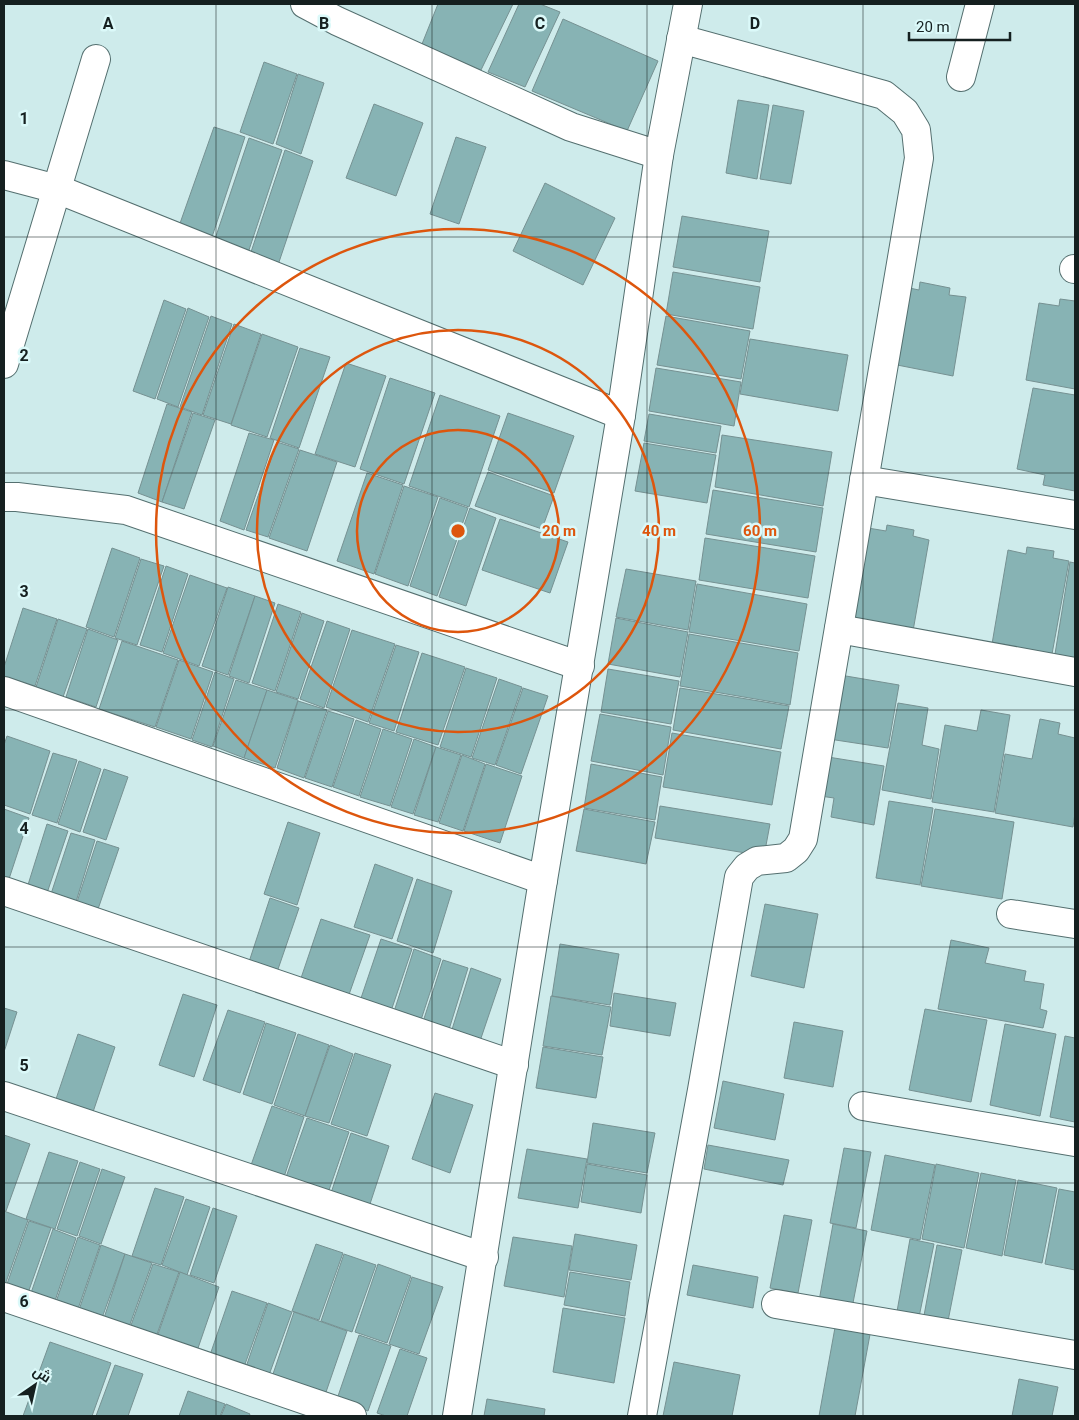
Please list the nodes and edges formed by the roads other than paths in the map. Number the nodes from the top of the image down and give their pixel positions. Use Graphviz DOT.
graph roads {
  1 [pos="305,4"];
  2 [pos="688,4"];
  3 [pos="980,4"];
  4 [pos="681,39"];
  5 [pos="96,59"];
  6 [pos="961,77"];
  7 [pos="658,155"];
  8 [pos="4,175"];
  9 [pos="57,189"];
  10 [pos="4,364"];
  11 [pos="620,415"];
  12 [pos="864,480"];
  13 [pos="4,497"];
  14 [pos="1075,515"];
  15 [pos="839,629"];
  16 [pos="580,666"];
  17 [pos="1075,672"];
  18 [pos="4,691"];
  19 [pos="543,880"];
  20 [pos="4,891"];
  21 [pos="1011,914"];
  22 [pos="1075,924"];
  23 [pos="514,1064"];
  24 [pos="4,1096"];
  25 [pos="863,1106"];
  26 [pos="1075,1142"];
  27 [pos="484,1257"];
  28 [pos="4,1296"];
  29 [pos="776,1304"];
  30 [pos="1075,1355"];
  31 [pos="352,1416"];
  32 [pos="457,1416"];
  33 [pos="642,1416"];
  1 -- 7 [label="street"];
  2 -- 4 [label="street"];
  3 -- 6 [label="street"];
  4 -- 7 [label="street"];
  4 -- 12 [label="street"];
  5 -- 9 [label="street"];
  7 -- 11 [label="street"];
  8 -- 9 [label="street"];
  9 -- 10 [label="street"];
  9 -- 11 [label="street"];
  11 -- 16 [label="street"];
  12 -- 14 [label="street"];
  12 -- 15 [label="street"];
  13 -- 16 [label="street"];
  15 -- 17 [label="street"];
  15 -- 33 [label="street"];
  16 -- 19 [label="street"];
  18 -- 19 [label="street"];
  19 -- 23 [label="street"];
  20 -- 23 [label="street"];
  21 -- 22 [label="street"];
  23 -- 27 [label="street"];
  24 -- 27 [label="street"];
  25 -- 26 [label="street"];
  27 -- 32 [label="street"];
  28 -- 31 [label="street"];
  29 -- 30 [label="street"];
}
